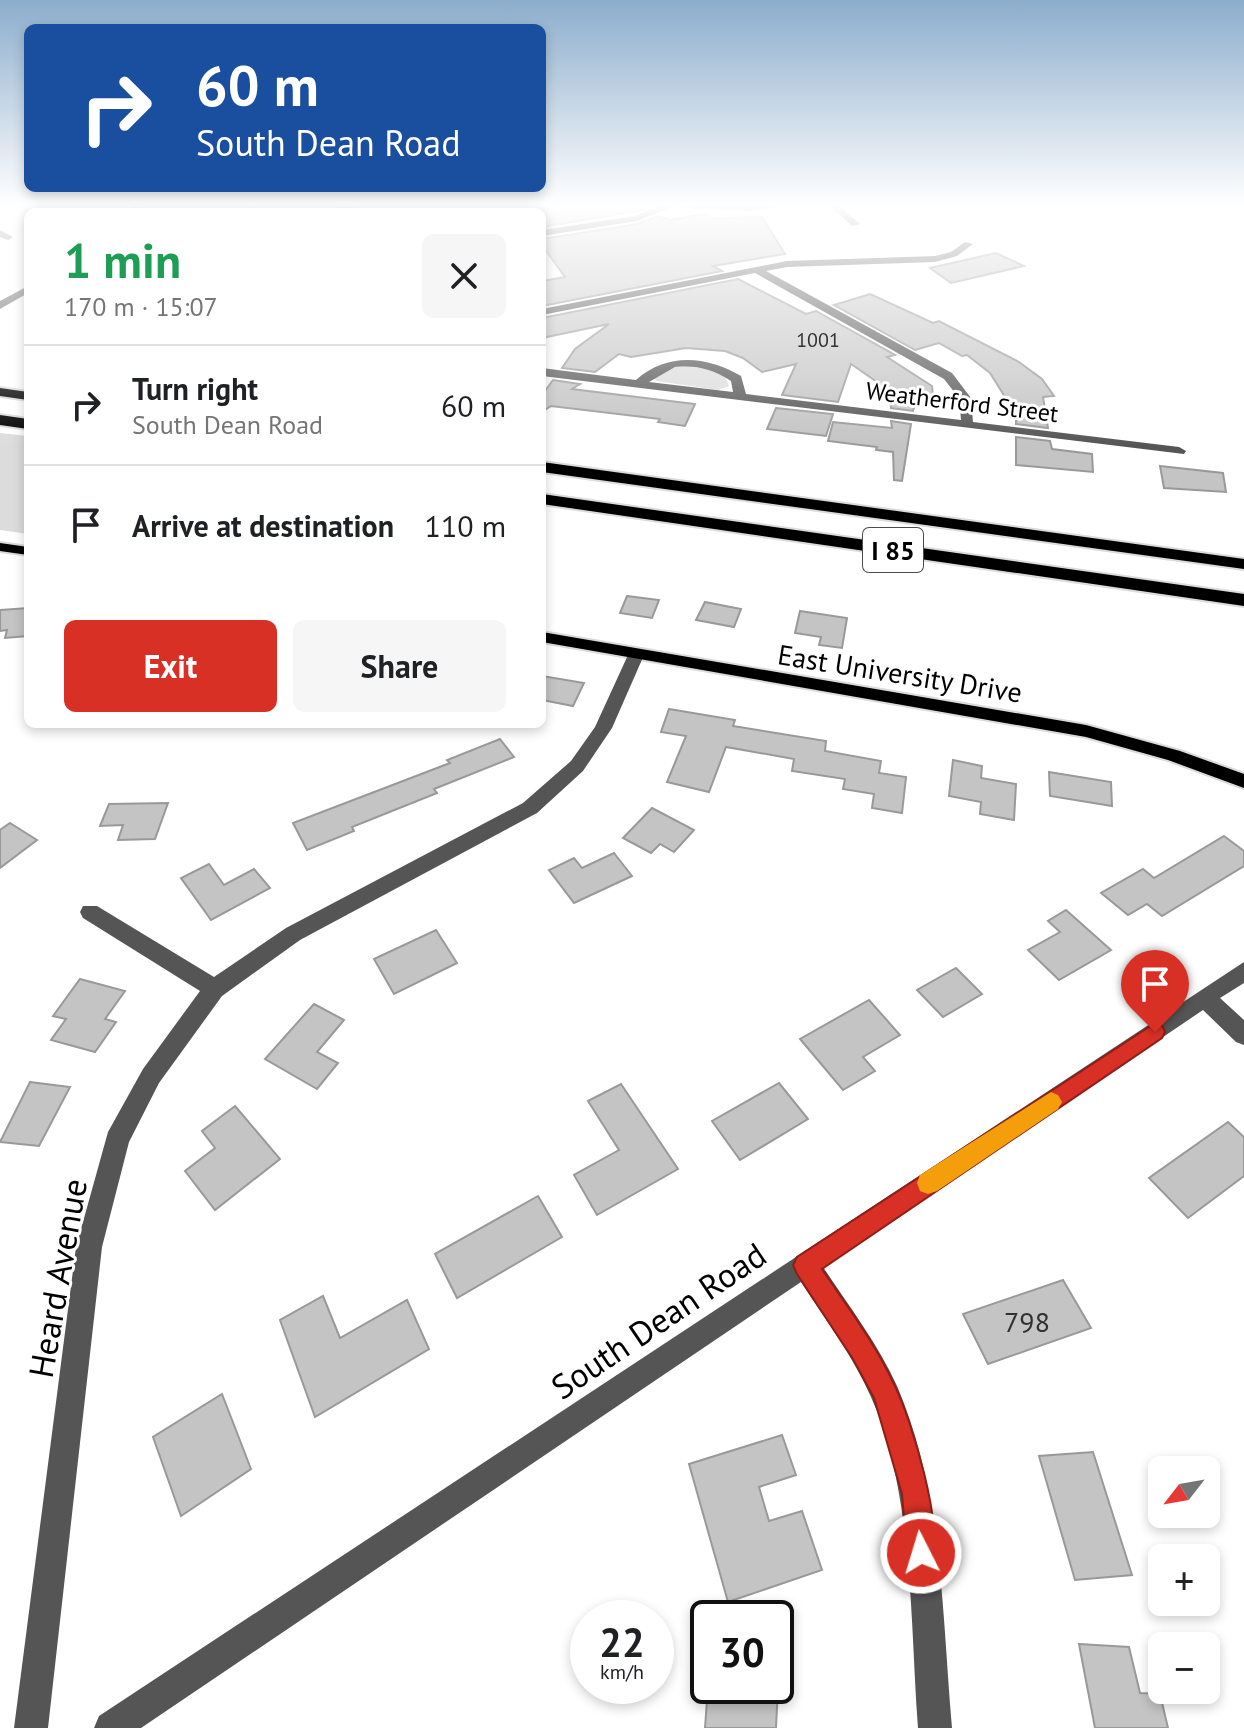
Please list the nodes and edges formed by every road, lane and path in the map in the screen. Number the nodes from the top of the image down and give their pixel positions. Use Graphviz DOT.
graph roads {
  1 [pos="681,285"];
  2 [pos="783,285"];
  3 [pos="24,291"];
  4 [pos="0,306"];
  5 [pos="546,311"];
  6 [pos="546,372"];
  7 [pos="639,384"];
  8 [pos="0,392"];
  9 [pos="24,395"];
  10 [pos="740,397"];
  11 [pos="0,420"];
  12 [pos="24,423"];
  13 [pos="966,425"];
  14 [pos="1179,451"];
  15 [pos="546,468"];
  16 [pos="546,500"];
  17 [pos="0,547"];
  18 [pos="24,550"];
  19 [pos="1244,564"];
  20 [pos="1244,600"];
  21 [pos="546,638"];
  22 [pos="636,655"];
  23 [pos="1244,781"];
  24 [pos="90,912"];
  25 [pos="1244,971"];
  26 [pos="214,989"];
  27 [pos="1205,998"];
  28 [pos="1244,1035"];
  29 [pos="805,1265"];
  30 [pos="31,1728"];
  31 [pos="111,1728"];
  32 [pos="935,1728"];
  1 -- 5 [label="street"];
  2 -- 13 [label="street"];
  3 -- 4 [label="street"];
  6 -- 7 [label="street, Weatherford Street"];
  7 -- 10 [label="street, Weatherford Street"];
  7 -- 10 [label="street"];
  8 -- 9 [label="highway"];
  10 -- 13 [label="street, Weatherford Street"];
  11 -- 12 [label="highway"];
  13 -- 14 [label="street, Weatherford Street"];
  15 -- 19 [label="highway, I 85"];
  16 -- 20 [label="highway, I 85"];
  17 -- 18 [label="main road"];
  21 -- 22 [label="main road, East University Drive"];
  22 -- 23 [label="main road, East University Drive"];
  22 -- 26 [label="street, Heard Avenue"];
  24 -- 26 [label="street"];
  25 -- 27 [label="street, South Dean Road"];
  26 -- 30 [label="street, Heard Avenue"];
  27 -- 28 [label="street"];
  27 -- 29 [label="street, South Dean Road"];
  29 -- 31 [label="street, South Dean Road"];
  29 -- 32 [label="street"];
}
